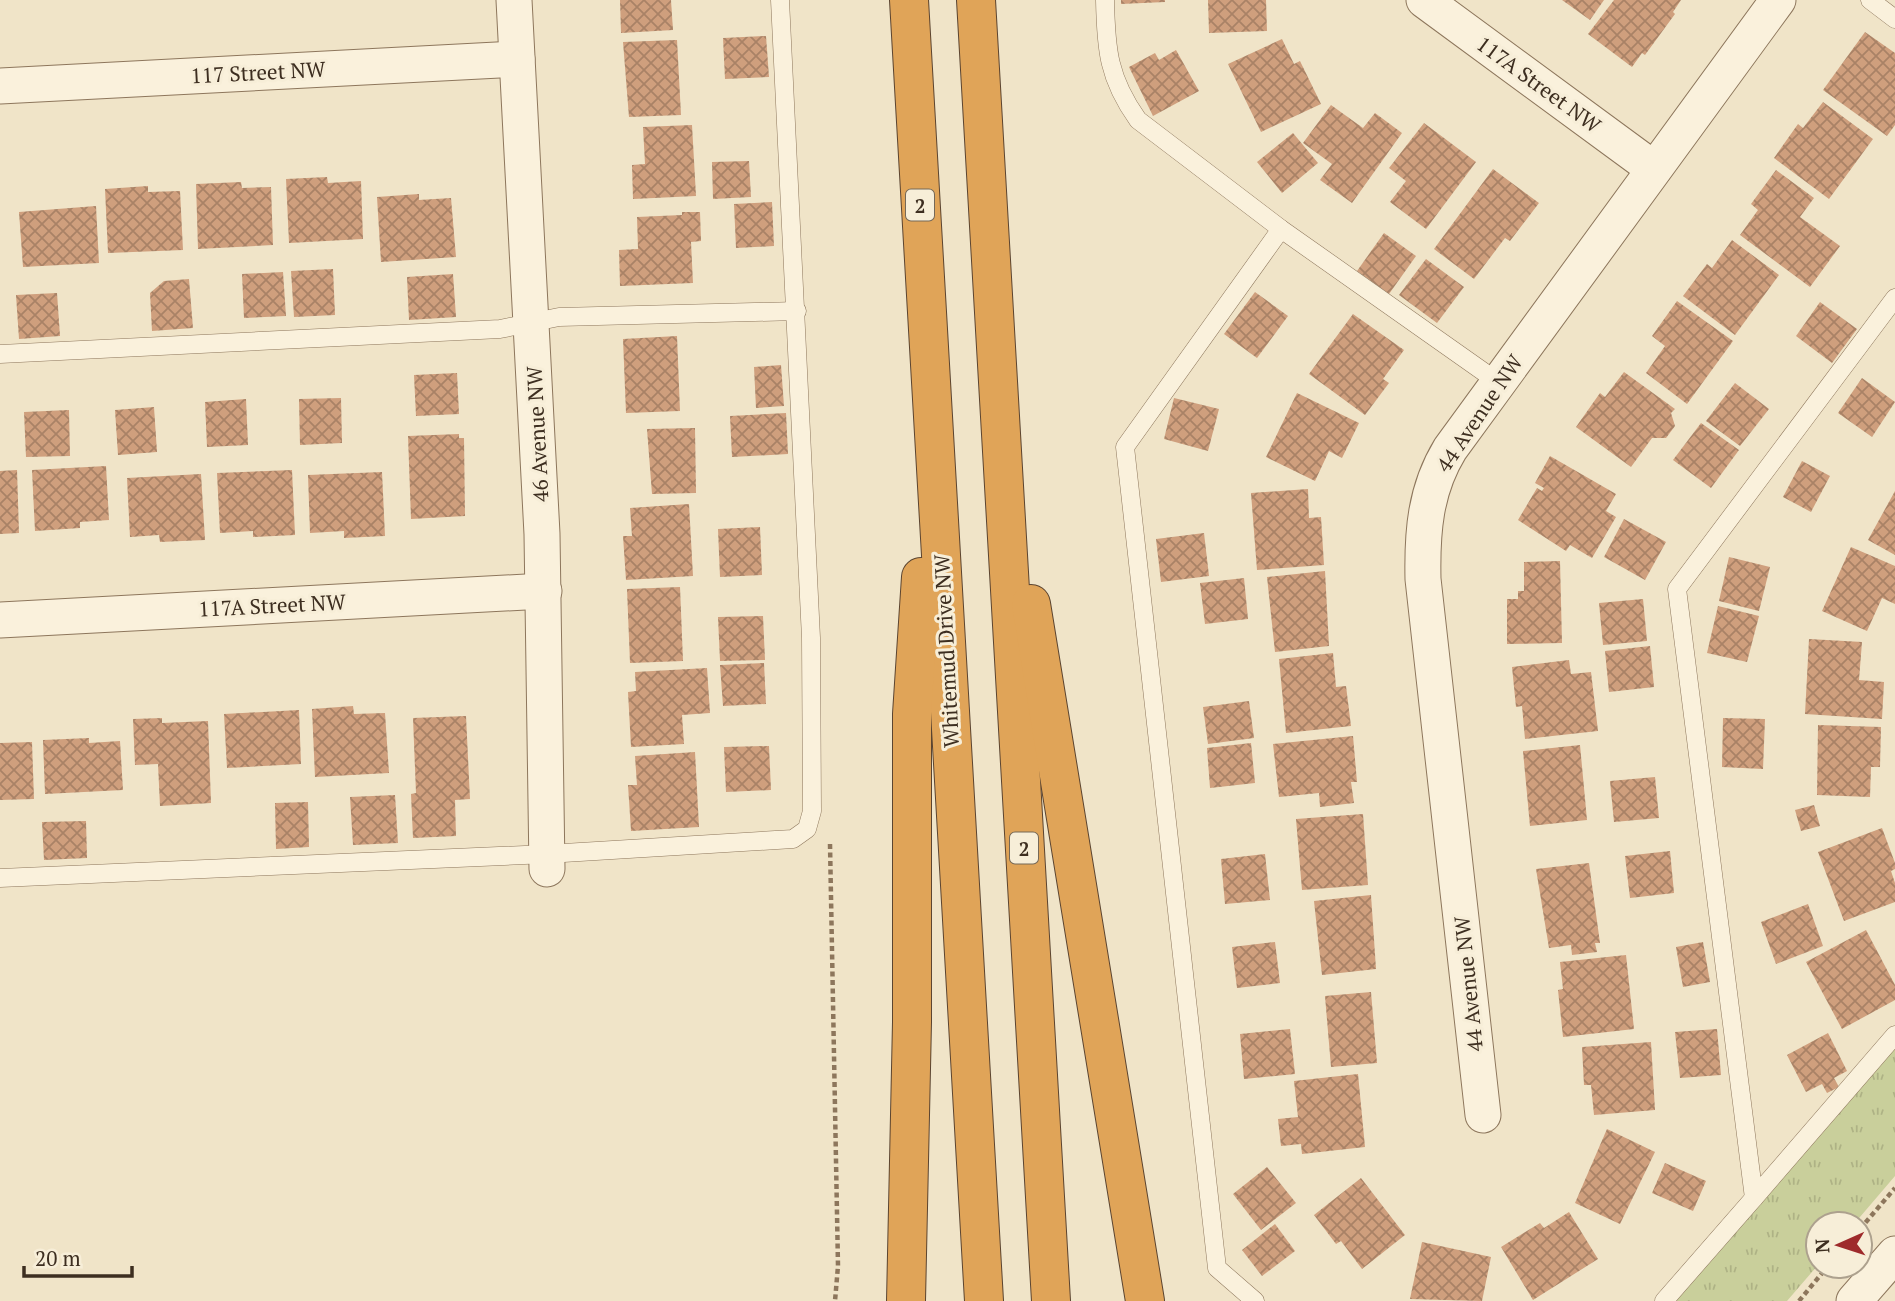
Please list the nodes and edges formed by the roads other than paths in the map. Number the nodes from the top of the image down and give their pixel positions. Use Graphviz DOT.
graph roads {
  1 [pos="514,0"];
  2 [pos="780,0"];
  3 [pos="909,0"];
  4 [pos="976,0"];
  5 [pos="1105,0"];
  6 [pos="1424,0"];
  7 [pos="1778,0"];
  8 [pos="1870,0"];
  9 [pos="1895,19"];
  10 [pos="517,59"];
  11 [pos="0,86"];
  12 [pos="1654,169"];
  13 [pos="1281,229"];
  14 [pos="1895,298"];
  15 [pos="797,312"];
  16 [pos="531,323"];
  17 [pos="0,354"];
  18 [pos="1498,382"];
  19 [pos="997,395"];
  20 [pos="932,411"];
  21 [pos="544,591"];
  22 [pos="0,620"];
  23 [pos="547,862"];
  24 [pos="0,878"];
  25 [pos="1895,1035"];
  26 [pos="1483,1115"];
  27 [pos="1754,1198"];
  28 [pos="1895,1254"];
  29 [pos="906,1301"];
  30 [pos="984,1301"];
  31 [pos="1051,1301"];
  32 [pos="1145,1301"];
  33 [pos="1255,1301"];
  34 [pos="1664,1301"];
  35 [pos="1854,1301"];
  1 -- 10 [label="street, 46 Avenue NW"];
  2 -- 15 [label="lane"];
  3 -- 20 [label="highway, Whitemud Drive NW / 2"];
  4 -- 19 [label="highway, 2"];
  5 -- 13 [label="lane"];
  6 -- 12 [label="street, 117A Street NW"];
  7 -- 12 [label="street, 44 Avenue NW"];
  8 -- 9 [label="lane"];
  10 -- 11 [label="street, 117 Street NW"];
  10 -- 16 [label="street, 46 Avenue NW"];
  12 -- 18 [label="street, 44 Avenue NW"];
  13 -- 18 [label="lane"];
  13 -- 33 [label="lane"];
  14 -- 27 [label="lane"];
  15 -- 16 [label="lane"];
  15 -- 23 [label="lane"];
  16 -- 17 [label="lane"];
  16 -- 21 [label="street, 46 Avenue NW"];
  18 -- 26 [label="street, 44 Avenue NW"];
  19 -- 31 [label="highway, 2"];
  19 -- 32 [label="highway"];
  20 -- 29 [label="highway"];
  20 -- 30 [label="highway, Whitemud Drive NW / 2"];
  21 -- 22 [label="street, 117A Street NW"];
  21 -- 23 [label="street, 46 Avenue NW"];
  23 -- 24 [label="lane"];
  25 -- 27 [label="lane"];
  27 -- 34 [label="lane"];
  28 -- 35 [label="street"];
}
